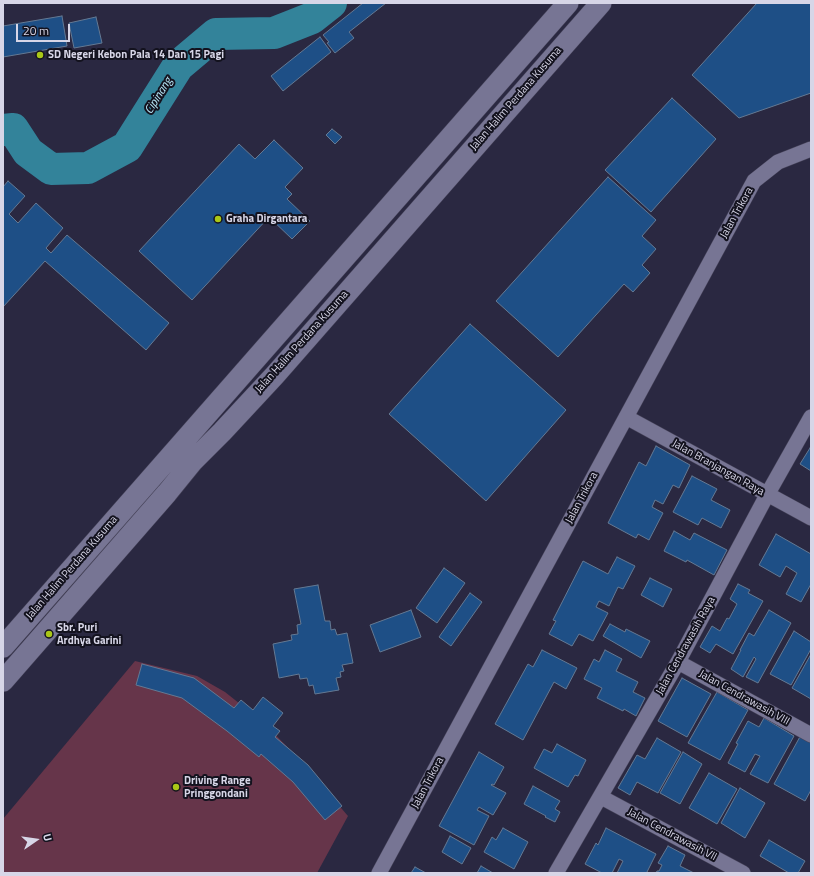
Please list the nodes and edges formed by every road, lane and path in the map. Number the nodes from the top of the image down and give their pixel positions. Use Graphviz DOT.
graph roads {
  1 [pos="568,3"];
  2 [pos="602,3"];
  3 [pos="811,149"];
  4 [pos="626,417"];
  5 [pos="811,417"];
  6 [pos="767,494"];
  7 [pos="811,518"];
  8 [pos="3,647"];
  9 [pos="678,662"];
  10 [pos="3,682"];
  11 [pos="811,735"];
  12 [pos="600,798"];
  13 [pos="379,873"];
  14 [pos="556,873"];
  15 [pos="743,873"];
  1 -- 8 [label="street, Jalan Halim Perdana Kusuma"];
  2 -- 10 [label="street, Jalan Halim Perdana Kusuma"];
  3 -- 4 [label="street, Jalan Trikora"];
  4 -- 6 [label="street, Jalan Branjangan Raya"];
  4 -- 13 [label="street, Jalan Trikora"];
  5 -- 6 [label="street, Jalan Cendrawasih Raya"];
  6 -- 7 [label="street, Jalan Branjangan Raya"];
  6 -- 9 [label="street, Jalan Cendrawasih Raya"];
  9 -- 11 [label="street, Jalan Cendrawasih VIII"];
  9 -- 12 [label="street, Jalan Cendrawasih Raya"];
  12 -- 14 [label="street, Jalan Cendrawasih Raya"];
  12 -- 15 [label="street, Jalan Cendrawasih VII"];
}
